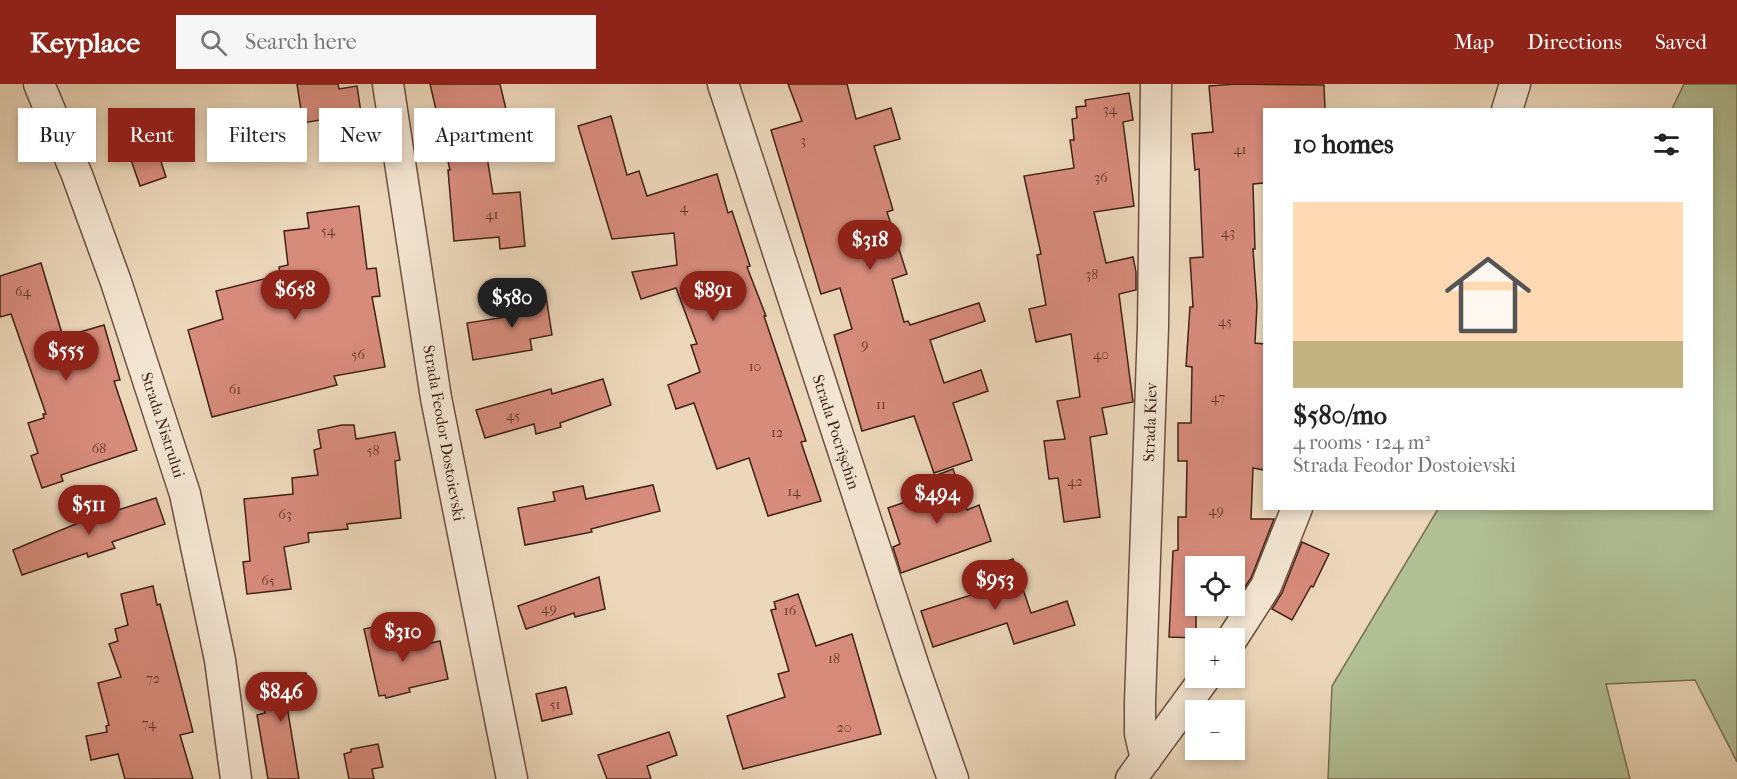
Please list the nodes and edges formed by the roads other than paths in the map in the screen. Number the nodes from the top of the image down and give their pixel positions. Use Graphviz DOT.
graph roads {
  1 [pos="39,84"];
  2 [pos="388,84"];
  3 [pos="723,84"];
  4 [pos="1156,84"];
  5 [pos="1515,84"];
  6 [pos="1508,108"];
  7 [pos="1296,510"];
  8 [pos="1239,628"];
  9 [pos="1199,688"];
  10 [pos="1138,769"];
  11 [pos="236,779"];
  12 [pos="512,779"];
  13 [pos="953,779"];
  1 -- 11 [label="street, Strada Nistrului"];
  2 -- 12 [label="street, Strada Feodor Dostoievski"];
  3 -- 13 [label="street, Strada Pocrîșchin"];
  4 -- 10 [label="street, Strada Kiev"];
  5 -- 6 [label="street"];
  7 -- 8 [label="street"];
  9 -- 10 [label="street"];
}
